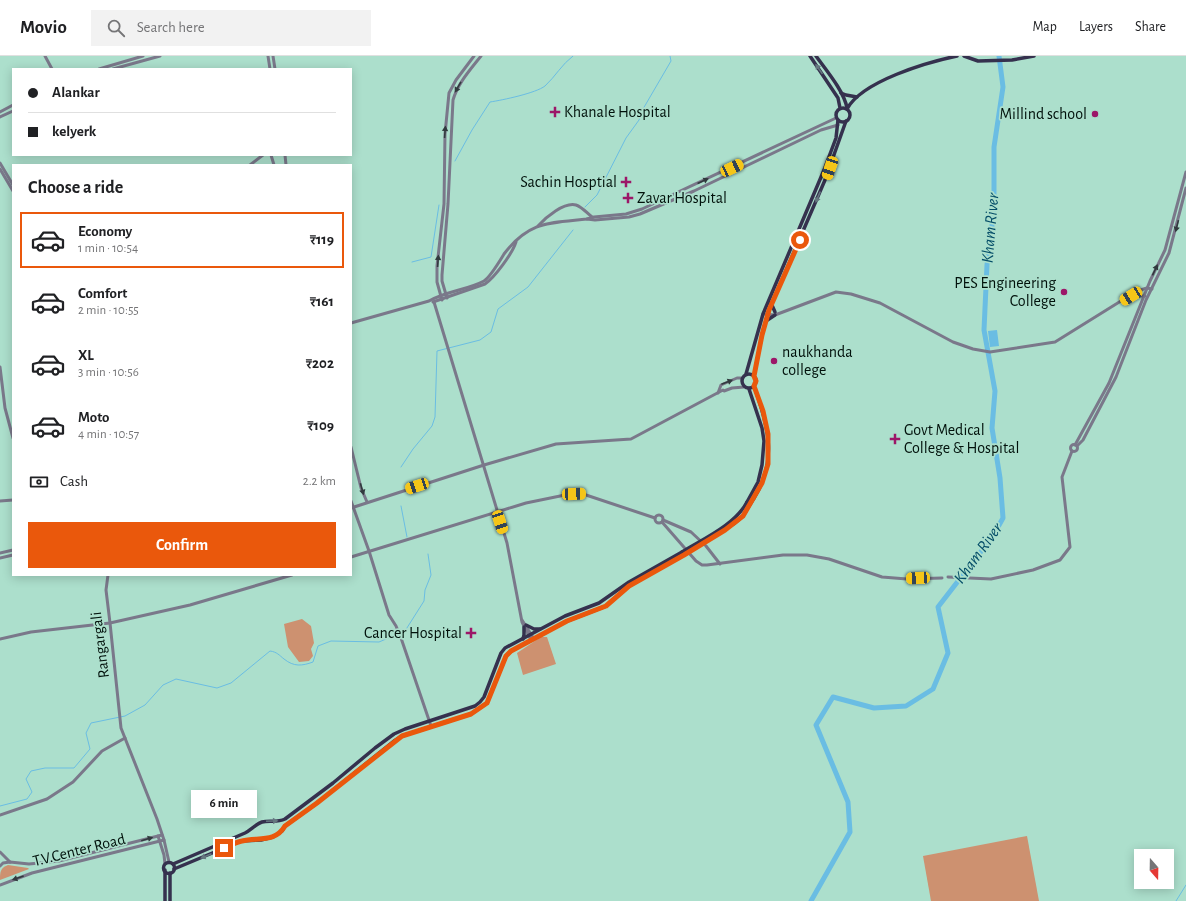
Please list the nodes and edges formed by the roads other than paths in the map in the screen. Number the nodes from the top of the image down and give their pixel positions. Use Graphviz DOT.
graph roads {
  1 [pos="45,56"];
  2 [pos="143,56"];
  3 [pos="160,56"];
  4 [pos="268,56"];
  5 [pos="273,56"];
  6 [pos="474,56"];
  7 [pos="481,56"];
  8 [pos="810,56"];
  9 [pos="816,56"];
  10 [pos="957,56"];
  11 [pos="964,56"];
  12 [pos="1034,56"];
  13 [pos="51,68"];
  14 [pos="102,68"];
  15 [pos="117,68"];
  16 [pos="270,68"];
  17 [pos="275,68"];
  18 [pos="840,92"];
  19 [pos="861,94"];
  20 [pos="857,97"];
  21 [pos="12,106"];
  22 [pos="840,108"];
  23 [pos="848,109"];
  24 [pos="12,111"];
  25 [pos="0,112"];
  26 [pos="0,117"];
  27 [pos="837,121"];
  28 [pos="846,121"];
  29 [pos="262,156"];
  30 [pos="0,163"];
  31 [pos="251,164"];
  32 [pos="0,169"];
  33 [pos="1186,172"];
  34 [pos="12,183"];
  35 [pos="1186,188"];
  36 [pos="12,189"];
  37 [pos="592,217"];
  38 [pos="587,219"];
  39 [pos="538,226"];
  40 [pos="1147,288"];
  41 [pos="1152,289"];
  42 [pos="1149,294"];
  43 [pos="446,296"];
  44 [pos="1131,296"];
  45 [pos="1144,296"];
  46 [pos="441,298"];
  47 [pos="429,302"];
  48 [pos="434,302"];
  49 [pos="771,304"];
  50 [pos="767,309"];
  51 [pos="765,314"];
  52 [pos="775,314"];
  53 [pos="766,321"];
  54 [pos="352,323"];
  55 [pos="0,366"];
  56 [pos="746,374"];
  57 [pos="754,376"];
  58 [pos="742,378"];
  59 [pos="754,386"];
  60 [pos="744,387"];
  61 [pos="749,389"];
  62 [pos="718,393"];
  63 [pos="12,434"];
  64 [pos="1076,446"];
  65 [pos="352,451"];
  66 [pos="484,465"];
  67 [pos="12,500"];
  68 [pos="0,501"];
  69 [pos="367,502"];
  70 [pos="352,507"];
  71 [pos="497,512"];
  72 [pos="655,518"];
  73 [pos="662,521"];
  74 [pos="12,550"];
  75 [pos="369,551"];
  76 [pos="0,552"];
  77 [pos="12,555"];
  78 [pos="352,557"];
  79 [pos="0,558"];
  80 [pos="720,564"];
  81 [pos="108,576"];
  82 [pos="289,576"];
  83 [pos="942,578"];
  84 [pos="948,578"];
  85 [pos="570,614"];
  86 [pos="572,619"];
  87 [pos="110,622"];
  88 [pos="525,626"];
  89 [pos="542,629"];
  90 [pos="530,635"];
  91 [pos="0,639"];
  92 [pos="523,639"];
  93 [pos="532,639"];
  94 [pos="429,721"];
  95 [pos="431,726"];
  96 [pos="125,738"];
  97 [pos="304,806"];
  98 [pos="307,810"];
  99 [pos="0,815"];
  100 [pos="160,835"];
  101 [pos="164,840"];
  102 [pos="160,842"];
  103 [pos="0,852"];
  104 [pos="98,852"];
  105 [pos="99,857"];
  106 [pos="10,862"];
  107 [pos="169,863"];
  108 [pos="0,866"];
  109 [pos="174,869"];
  110 [pos="165,870"];
  111 [pos="170,873"];
  112 [pos="0,885"];
  113 [pos="165,901"];
  114 [pos="170,901"];
  1 -- 13 [label="street"];
  2 -- 14 [label="street"];
  3 -- 15 [label="street"];
  4 -- 16 [label="street"];
  5 -- 17 [label="street"];
  46 -- 6 [label="street, one-way"];
  7 -- 43 [label="street, one-way"];
  22 -- 8 [label="main road, one-way"];
  9 -- 18 [label="main road"];
  10 -- 19 [label="main road"];
  11 -- 12 [label="main road"];
  18 -- 20 [label="main road"];
  18 -- 23 [label="main road"];
  19 -- 20 [label="main road"];
  19 -- 23 [label="main road"];
  20 -- 23 [label="main road"];
  21 -- 25 [label="street"];
  22 -- 23 [label="main road"];
  22 -- 27 [label="main road"];
  23 -- 28 [label="main road"];
  24 -- 26 [label="street"];
  27 -- 28 [label="main road"];
  37 -- 27 [label="street, one-way"];
  27 -- 38 [label="street"];
  27 -- 50 [label="main road"];
  28 -- 49 [label="main road, one-way"];
  29 -- 31 [label="street"];
  30 -- 34 [label="street"];
  32 -- 36 [label="street"];
  40 -- 33 [label="street, one-way"];
  35 -- 41 [label="street, one-way"];
  37 -- 38 [label="street"];
  37 -- 39 [label="street"];
  38 -- 39 [label="street"];
  39 -- 43 [label="street"];
  40 -- 41 [label="street"];
  40 -- 44 [label="street"];
  40 -- 45 [label="street"];
  41 -- 42 [label="street"];
  42 -- 45 [label="street"];
  42 -- 64 [label="street"];
  43 -- 46 [label="street"];
  44 -- 45 [label="street"];
  44 -- 52 [label="street"];
  45 -- 64 [label="street"];
  46 -- 47 [label="street"];
  46 -- 48 [label="street"];
  47 -- 48 [label="street"];
  47 -- 54 [label="street"];
  48 -- 66 [label="street"];
  49 -- 50 [label="main road"];
  49 -- 52 [label="main road"];
  50 -- 51 [label="main road"];
  50 -- 52 [label="street"];
  51 -- 52 [label="street"];
  51 -- 53 [label="main road"];
  51 -- 56 [label="main road"];
  52 -- 53 [label="main road"];
  53 -- 57 [label="main road"];
  55 -- 63 [label="street"];
  56 -- 57 [label="main road"];
  56 -- 58 [label="main road"];
  57 -- 59 [label="main road"];
  58 -- 60 [label="main road"];
  62 -- 58 [label="street, one-way"];
  59 -- 61 [label="main road"];
  59 -- 86 [label="main road, bridge"];
  60 -- 61 [label="main road"];
  60 -- 62 [label="street"];
  61 -- 85 [label="main road, bridge"];
  62 -- 66 [label="street"];
  64 -- 84 [label="street"];
  65 -- 69 [label="street, one-way"];
  66 -- 69 [label="street"];
  66 -- 71 [label="street"];
  67 -- 68 [label="street"];
  69 -- 70 [label="street"];
  70 -- 75 [label="street"];
  71 -- 72 [label="street"];
  71 -- 75 [label="street"];
  71 -- 88 [label="street"];
  72 -- 73 [label="street"];
  72 -- 73 [label="street"];
  73 -- 80 [label="street"];
  73 -- 80 [label="street"];
  74 -- 76 [label="street"];
  75 -- 78 [label="street"];
  75 -- 94 [label="street"];
  77 -- 79 [label="street"];
  80 -- 83 [label="street"];
  81 -- 87 [label="street, Rangargali"];
  82 -- 87 [label="street"];
  85 -- 86 [label="main road"];
  85 -- 89 [label="main road"];
  86 -- 93 [label="main road"];
  87 -- 91 [label="street"];
  87 -- 96 [label="street, Rangargali"];
  88 -- 89 [label="main road"];
  88 -- 90 [label="street"];
  88 -- 92 [label="main road"];
  89 -- 90 [label="main road"];
  90 -- 92 [label="main road"];
  90 -- 93 [label="street"];
  92 -- 94 [label="main road"];
  93 -- 95 [label="main road"];
  94 -- 95 [label="street"];
  94 -- 97 [label="main road"];
  95 -- 98 [label="main road"];
  96 -- 99 [label="street"];
  96 -- 100 [label="street, Rangargali"];
  97 -- 98 [label="main road"];
  107 -- 97 [label="main road, one-way"];
  98 -- 109 [label="main road, one-way"];
  100 -- 101 [label="street"];
  100 -- 102 [label="street"];
  104 -- 100 [label="street, T.V.Center Road, one-way"];
  101 -- 102 [label="street, T.V.Center Road"];
  101 -- 107 [label="street"];
  102 -- 105 [label="street, T.V.Center Road"];
  102 -- 107 [label="street"];
  103 -- 106 [label="street"];
  104 -- 105 [label="street"];
  104 -- 106 [label="street, T.V.Center Road"];
  105 -- 112 [label="street, T.V.Center Road, one-way"];
  106 -- 108 [label="street, T.V.Center Road"];
  107 -- 109 [label="main road"];
  107 -- 110 [label="main road"];
  109 -- 111 [label="main road"];
  110 -- 111 [label="main road"];
  110 -- 113 [label="main road"];
  111 -- 114 [label="main road"];
}
